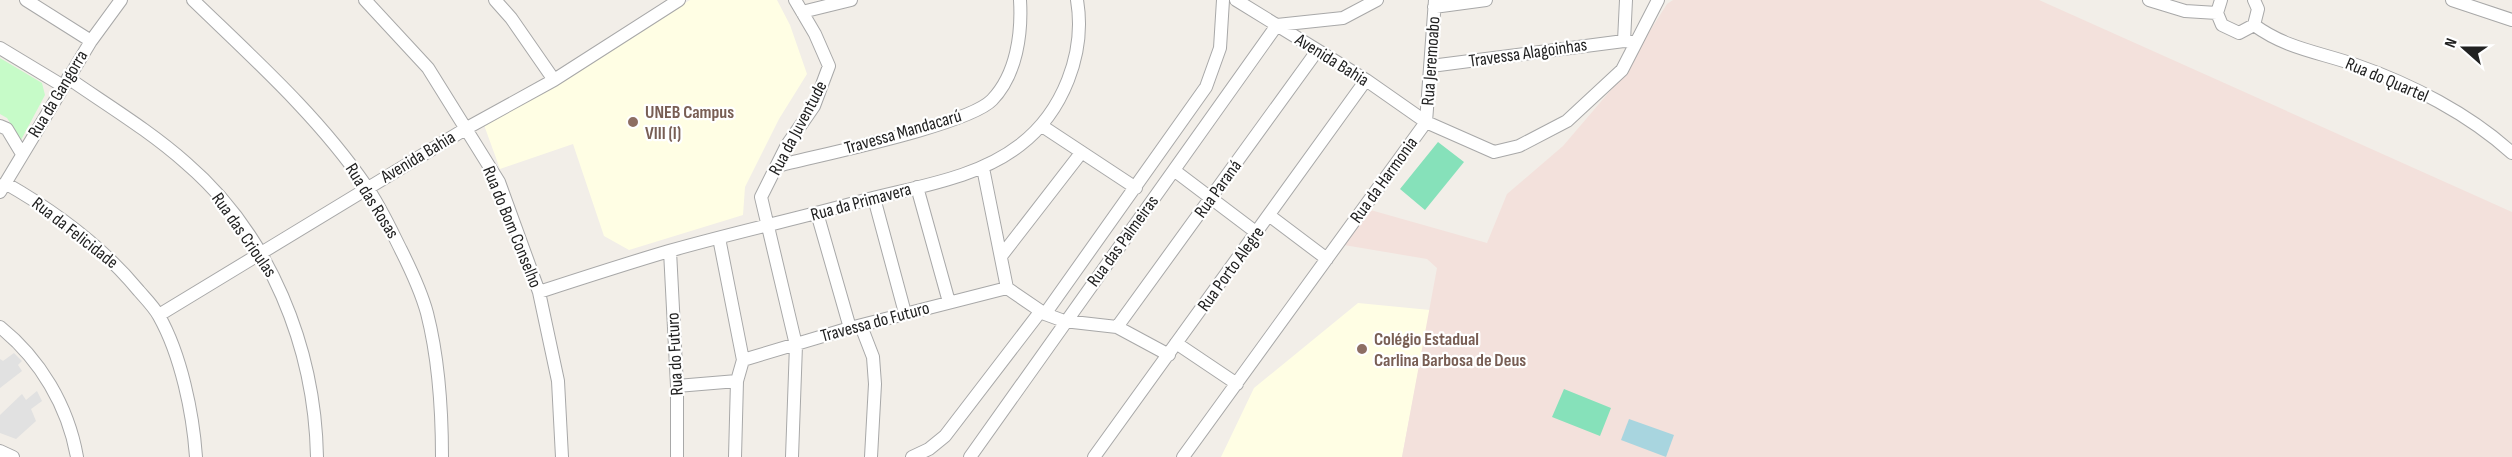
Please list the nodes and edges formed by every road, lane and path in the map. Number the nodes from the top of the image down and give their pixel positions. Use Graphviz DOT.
graph roads {
  1 [pos="26,0"];
  2 [pos="121,0"];
  3 [pos="193,0"];
  4 [pos="365,0"];
  5 [pos="495,0"];
  6 [pos="652,0"];
  7 [pos="679,0"];
  8 [pos="795,0"];
  9 [pos="851,0"];
  10 [pos="1020,0"];
  11 [pos="1077,0"];
  12 [pos="1223,0"];
  13 [pos="1236,0"];
  14 [pos="1377,0"];
  15 [pos="1486,0"];
  16 [pos="1626,0"];
  17 [pos="1658,0"];
  18 [pos="2149,0"];
  19 [pos="2222,0"];
  20 [pos="2254,0"];
  21 [pos="2452,0"];
  22 [pos="1435,3"];
  23 [pos="1250,4"];
  24 [pos="662,10"];
  25 [pos="802,12"];
  26 [pos="2217,13"];
  27 [pos="2512,20"];
  28 [pos="1277,25"];
  29 [pos="2254,25"];
  30 [pos="91,41"];
  31 [pos="1630,41"];
  32 [pos="0,48"];
  33 [pos="1317,51"];
  34 [pos="1431,66"];
  35 [pos="554,80"];
  36 [pos="1366,80"];
  37 [pos="65,82"];
  38 [pos="1426,122"];
  39 [pos="0,126"];
  40 [pos="1042,126"];
  41 [pos="467,128"];
  42 [pos="1081,153"];
  43 [pos="2512,153"];
  44 [pos="22,154"];
  45 [pos="777,166"];
  46 [pos="983,168"];
  47 [pos="1175,171"];
  48 [pos="3,187"];
  49 [pos="367,187"];
  50 [pos="917,187"];
  51 [pos="1136,188"];
  52 [pos="874,198"];
  53 [pos="1210,200"];
  54 [pos="817,213"];
  55 [pos="1270,216"];
  56 [pos="766,227"];
  57 [pos="1257,233"];
  58 [pos="719,238"];
  59 [pos="670,251"];
  60 [pos="260,253"];
  61 [pos="1002,255"];
  62 [pos="1327,259"];
  63 [pos="1007,288"];
  64 [pos="539,292"];
  65 [pos="949,302"];
  66 [pos="905,313"];
  67 [pos="1042,313"];
  68 [pos="159,315"];
  69 [pos="1064,321"];
  70 [pos="0,327"];
  71 [pos="855,327"];
  72 [pos="1117,327"];
  73 [pos="1176,344"];
  74 [pos="796,345"];
  75 [pos="1169,355"];
  76 [pos="743,360"];
  77 [pos="737,381"];
  78 [pos="1237,384"];
  79 [pos="677,386"];
  80 [pos="0,451"];
  81 [pos="13,457"];
  82 [pos="76,457"];
  83 [pos="196,457"];
  84 [pos="317,457"];
  85 [pos="442,457"];
  86 [pos="562,457"];
  87 [pos="676,457"];
  88 [pos="735,457"];
  89 [pos="792,457"];
  90 [pos="871,457"];
  91 [pos="912,457"];
  92 [pos="970,457"];
  93 [pos="1094,457"];
  94 [pos="1183,457"];
  1 -- 30 [label="street"];
  2 -- 30 [label="street, Rua da Gangorra"];
  3 -- 49 [label="street, Rua das Rosas"];
  4 -- 41 [label="street, Rua do Bom Conselho"];
  5 -- 35 [label="street"];
  6 -- 24 [label="street"];
  7 -- 24 [label="street, Avenida Bahia"];
  8 -- 25 [label="street, Rua da Juventude"];
  9 -- 25 [label="street"];
  10 -- 45 [label="street, Travessa Mandacarú"];
  11 -- 40 [label="street, Rua da Primavera"];
  12 -- 51 [label="street, Rua das Palmeiras"];
  13 -- 23 [label="street, Avenida Bahia"];
  14 -- 28 [label="street"];
  15 -- 22 [label="street"];
  16 -- 31 [label="street"];
  17 -- 31 [label="street, Rua da Harmonia"];
  18 -- 26 [label="street"];
  19 -- 26 [label="street"];
  20 -- 29 [label="street"];
  21 -- 27 [label="street"];
  22 -- 34 [label="street, Rua Jeremoabo"];
  23 -- 28 [label="street, Avenida Bahia"];
  24 -- 35 [label="street, Avenida Bahia"];
  25 -- 45 [label="street, Rua da Juventude"];
  26 -- 29 [label="street"];
  28 -- 33 [label="street, Avenida Bahia"];
  28 -- 47 [label="street, Rua das Palmeiras"];
  29 -- 43 [label="street, Rua do Quartel"];
  30 -- 37 [label="street, Rua da Gangorra"];
  31 -- 34 [label="street, Travessa Alagoinhas"];
  31 -- 38 [label="street, Rua da Harmonia"];
  32 -- 37 [label="street, Rua das Crioulas"];
  33 -- 36 [label="street, Avenida Bahia"];
  33 -- 53 [label="street, Rua Paraná"];
  34 -- 38 [label="street, Rua Jeremoabo"];
  35 -- 41 [label="street, Avenida Bahia"];
  36 -- 38 [label="street, Avenida Bahia"];
  36 -- 55 [label="street, Rua Porto Alegre"];
  37 -- 44 [label="street, Rua da Gangorra"];
  37 -- 60 [label="street, Rua das Crioulas"];
  38 -- 62 [label="street, Rua da Harmonia"];
  39 -- 44 [label="street"];
  40 -- 42 [label="street"];
  40 -- 46 [label="street, Rua da Primavera"];
  41 -- 49 [label="street, Avenida Bahia"];
  41 -- 64 [label="street, Rua do Bom Conselho"];
  42 -- 51 [label="street"];
  42 -- 61 [label="street"];
  44 -- 48 [label="street, Rua da Gangorra"];
  45 -- 56 [label="street, Rua da Juventude"];
  46 -- 50 [label="street, Rua da Primavera"];
  46 -- 61 [label="street"];
  47 -- 53 [label="street"];
  47 -- 69 [label="street, Rua das Palmeiras"];
  48 -- 68 [label="street, Rua da Felicidade"];
  49 -- 60 [label="street, Avenida Bahia"];
  49 -- 85 [label="street, Rua das Rosas"];
  50 -- 52 [label="street, Rua da Primavera"];
  50 -- 65 [label="street"];
  51 -- 67 [label="street, Rua das Palmeiras"];
  52 -- 54 [label="street, Rua da Primavera"];
  52 -- 66 [label="street"];
  53 -- 57 [label="street"];
  53 -- 72 [label="street, Rua Paraná"];
  54 -- 56 [label="street, Rua da Primavera"];
  54 -- 71 [label="street"];
  55 -- 57 [label="street, Rua Porto Alegre"];
  55 -- 62 [label="street"];
  56 -- 58 [label="street, Rua da Primavera"];
  56 -- 74 [label="street, Rua da Juventude"];
  57 -- 73 [label="street, Rua Porto Alegre"];
  58 -- 59 [label="street, Rua da Primavera"];
  58 -- 76 [label="street"];
  59 -- 64 [label="street, Rua da Primavera"];
  59 -- 79 [label="street, Rua do Futuro"];
  60 -- 68 [label="street, Avenida Bahia"];
  60 -- 84 [label="street, Rua das Crioulas"];
  61 -- 63 [label="street"];
  62 -- 78 [label="street, Rua da Harmonia"];
  63 -- 65 [label="street, Travessa do Futuro"];
  63 -- 67 [label="street"];
  64 -- 86 [label="street, Rua do Bom Conselho"];
  65 -- 66 [label="street, Travessa do Futuro"];
  66 -- 71 [label="street, Travessa do Futuro"];
  67 -- 69 [label="street"];
  67 -- 91 [label="street, Rua das Palmeiras"];
  68 -- 83 [label="street, Rua da Felicidade"];
  69 -- 72 [label="street"];
  69 -- 92 [label="street, Rua das Palmeiras"];
  70 -- 82 [label="street"];
  71 -- 74 [label="street, Travessa do Futuro"];
  71 -- 90 [label="street"];
  72 -- 75 [label="street"];
  73 -- 75 [label="street, Rua Porto Alegre"];
  73 -- 78 [label="street"];
  74 -- 76 [label="street, Travessa do Futuro"];
  74 -- 89 [label="street, Rua da Juventude"];
  75 -- 93 [label="street, Rua Porto Alegre"];
  76 -- 77 [label="street"];
  77 -- 79 [label="street"];
  77 -- 88 [label="street"];
  78 -- 94 [label="street, Rua da Harmonia"];
  79 -- 87 [label="street, Rua do Futuro"];
  80 -- 81 [label="street"];
}
